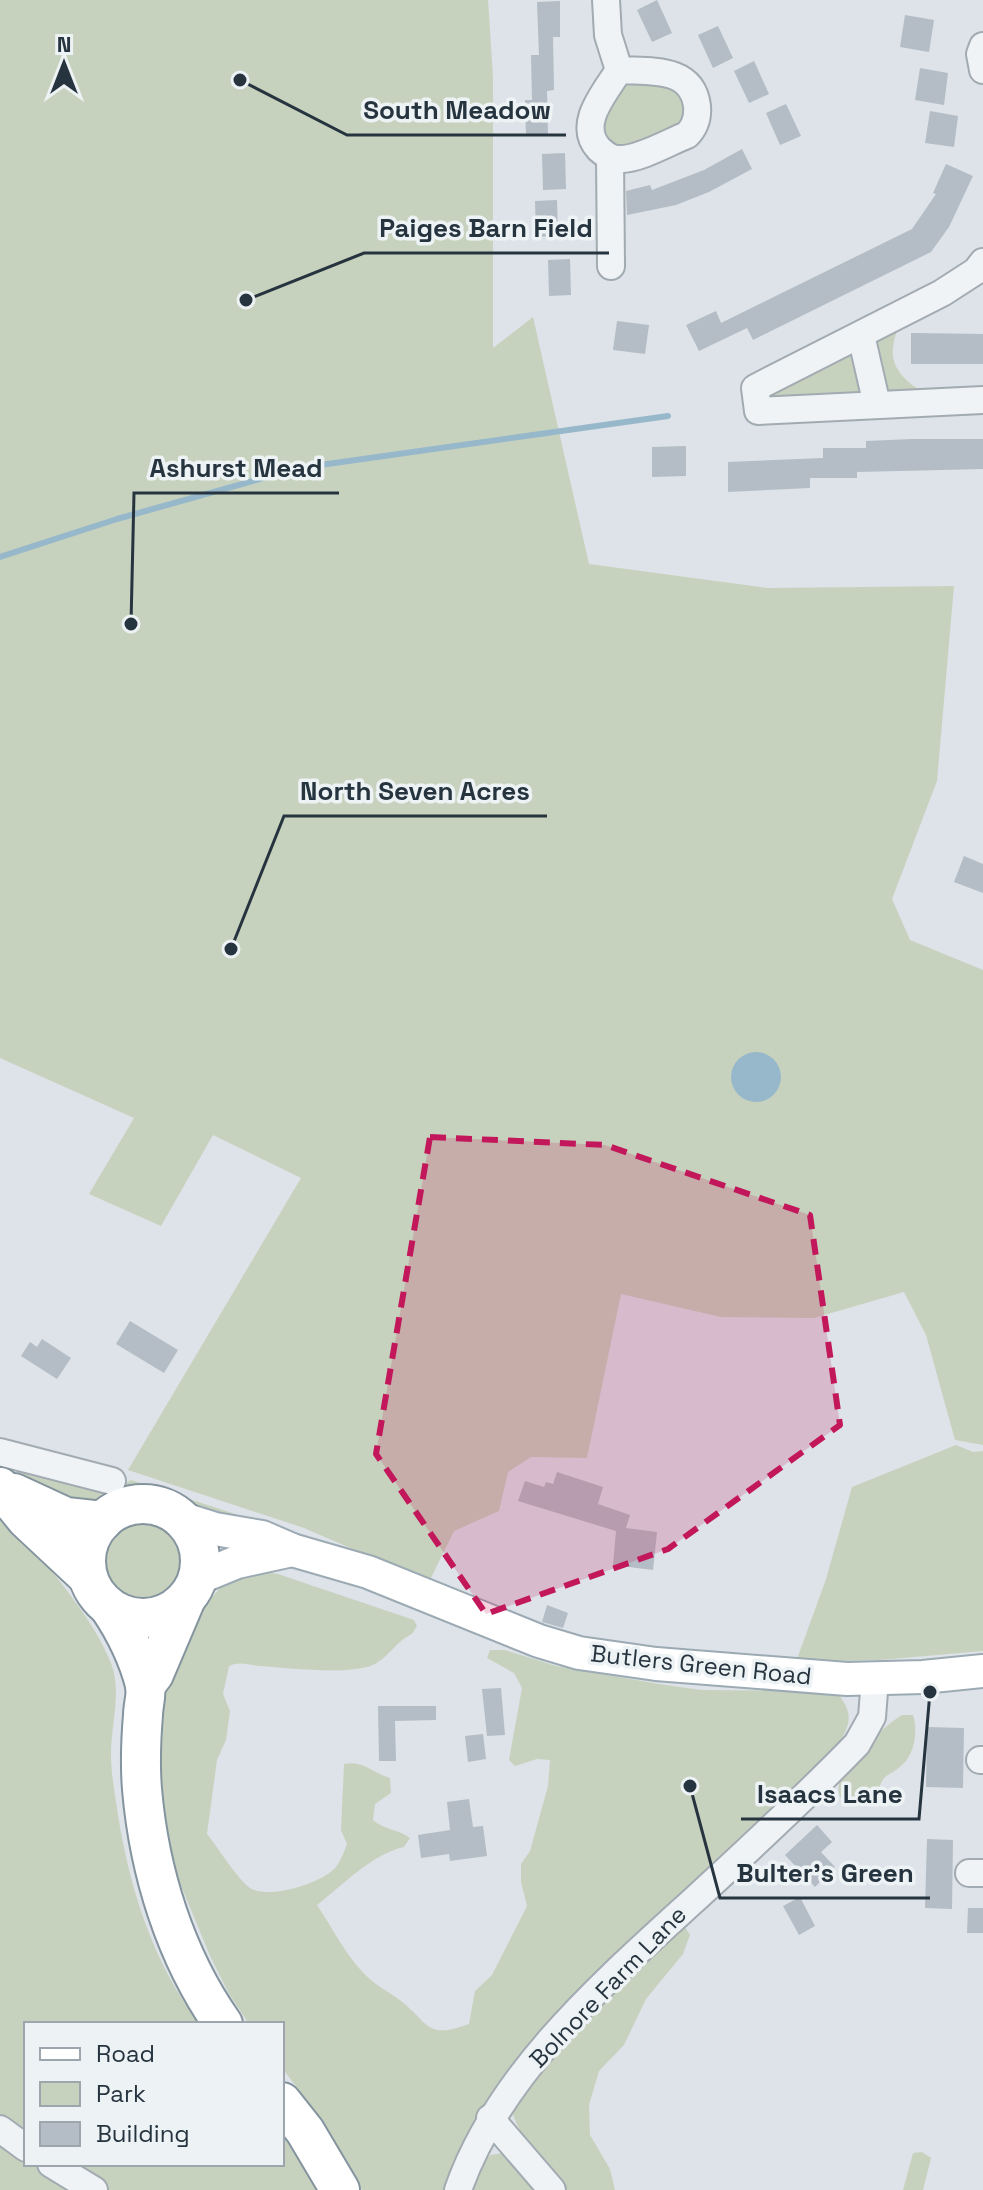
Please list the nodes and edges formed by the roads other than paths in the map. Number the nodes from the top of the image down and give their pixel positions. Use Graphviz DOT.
graph roads {
  1 [pos="606,0"];
  2 [pos="983,46"];
  3 [pos="619,70"];
  4 [pos="983,70"];
  5 [pos="610,158"];
  6 [pos="983,262"];
  7 [pos="611,266"];
  8 [pos="861,335"];
  9 [pos="983,400"];
  10 [pos="877,405"];
  11 [pos="6,1465"];
  12 [pos="112,1481"];
  13 [pos="180,1518"];
  14 [pos="103,1521"];
  15 [pos="292,1550"];
  16 [pos="192,1590"];
  17 [pos="99,1592"];
  18 [pos="983,1671"];
  19 [pos="875,1679"];
  20 [pos="145,1686"];
  21 [pos="222,2022"];
  22 [pos="284,2105"];
  23 [pos="490,2118"];
  24 [pos="0,2129"];
  25 [pos="24,2147"];
  26 [pos="54,2166"];
  27 [pos="94,2190"];
  28 [pos="340,2190"];
  29 [pos="458,2190"];
  30 [pos="552,2190"];
  1 -- 3 [label="street"];
  2 -- 4 [label="street"];
  3 -- 5 [label="street"];
  3 -- 5 [label="street"];
  5 -- 7 [label="street"];
  6 -- 8 [label="street"];
  8 -- 10 [label="street"];
  8 -- 10 [label="street"];
  9 -- 10 [label="street"];
  11 -- 12 [label="street"];
  11 -- 14 [label="highway"];
  11 -- 17 [label="highway"];
  13 -- 14 [label="highway"];
  13 -- 15 [label="main road, Butlers Green Road"];
  13 -- 16 [label="highway"];
  14 -- 17 [label="highway"];
  15 -- 16 [label="main road, Butlers Green Road"];
  15 -- 19 [label="main road, Butlers Green Road"];
  16 -- 17 [label="highway"];
  16 -- 20 [label="highway"];
  17 -- 20 [label="highway"];
  18 -- 19 [label="main road, Butlers Green Road"];
  19 -- 23 [label="street, Bolnore Farm Lane"];
  20 -- 21 [label="highway"];
  22 -- 28 [label="highway"];
  23 -- 29 [label="street, Bolnore Farm Lane"];
  23 -- 30 [label="street"];
  24 -- 25 [label="street"];
  26 -- 27 [label="street"];
}
